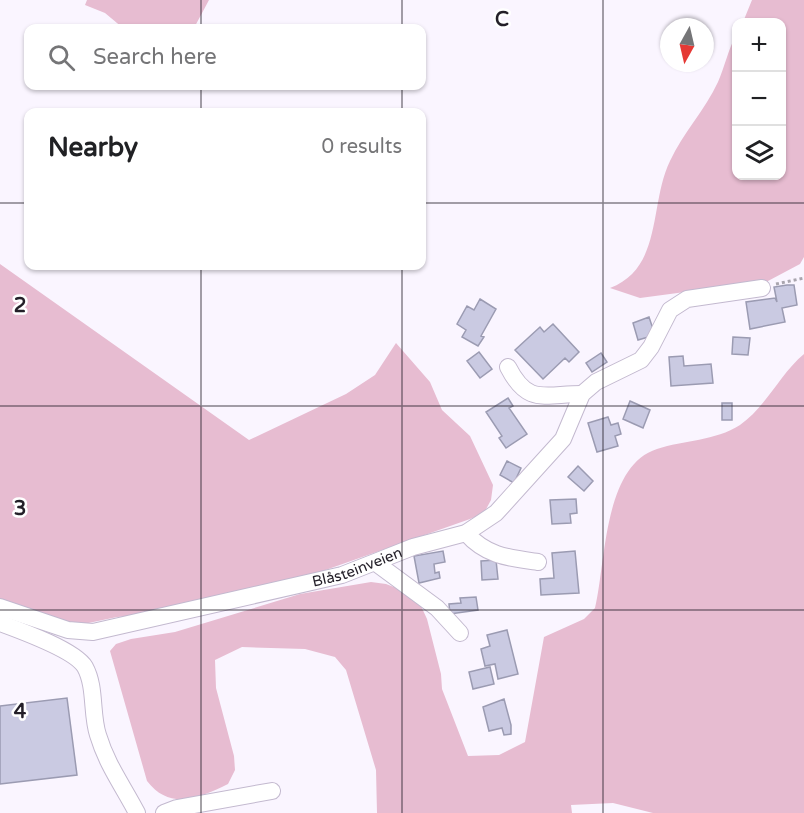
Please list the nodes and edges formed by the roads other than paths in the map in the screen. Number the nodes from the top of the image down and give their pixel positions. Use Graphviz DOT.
graph roads {
  1 [pos="762,288"];
  2 [pos="508,367"];
  3 [pos="582,394"];
  4 [pos="466,533"];
  5 [pos="538,562"];
  6 [pos="376,563"];
  7 [pos="0,607"];
  8 [pos="0,623"];
  9 [pos="460,633"];
  10 [pos="272,791"];
  11 [pos="137,813"];
  12 [pos="164,813"];
  1 -- 3 [label="street"];
  2 -- 3 [label="street"];
  3 -- 4 [label="street, Blåsteinveien"];
  4 -- 5 [label="street"];
  4 -- 6 [label="street, Blåsteinveien"];
  6 -- 7 [label="street, Blåsteinveien"];
  6 -- 9 [label="street"];
  8 -- 11 [label="street"];
  10 -- 12 [label="street"];
}
